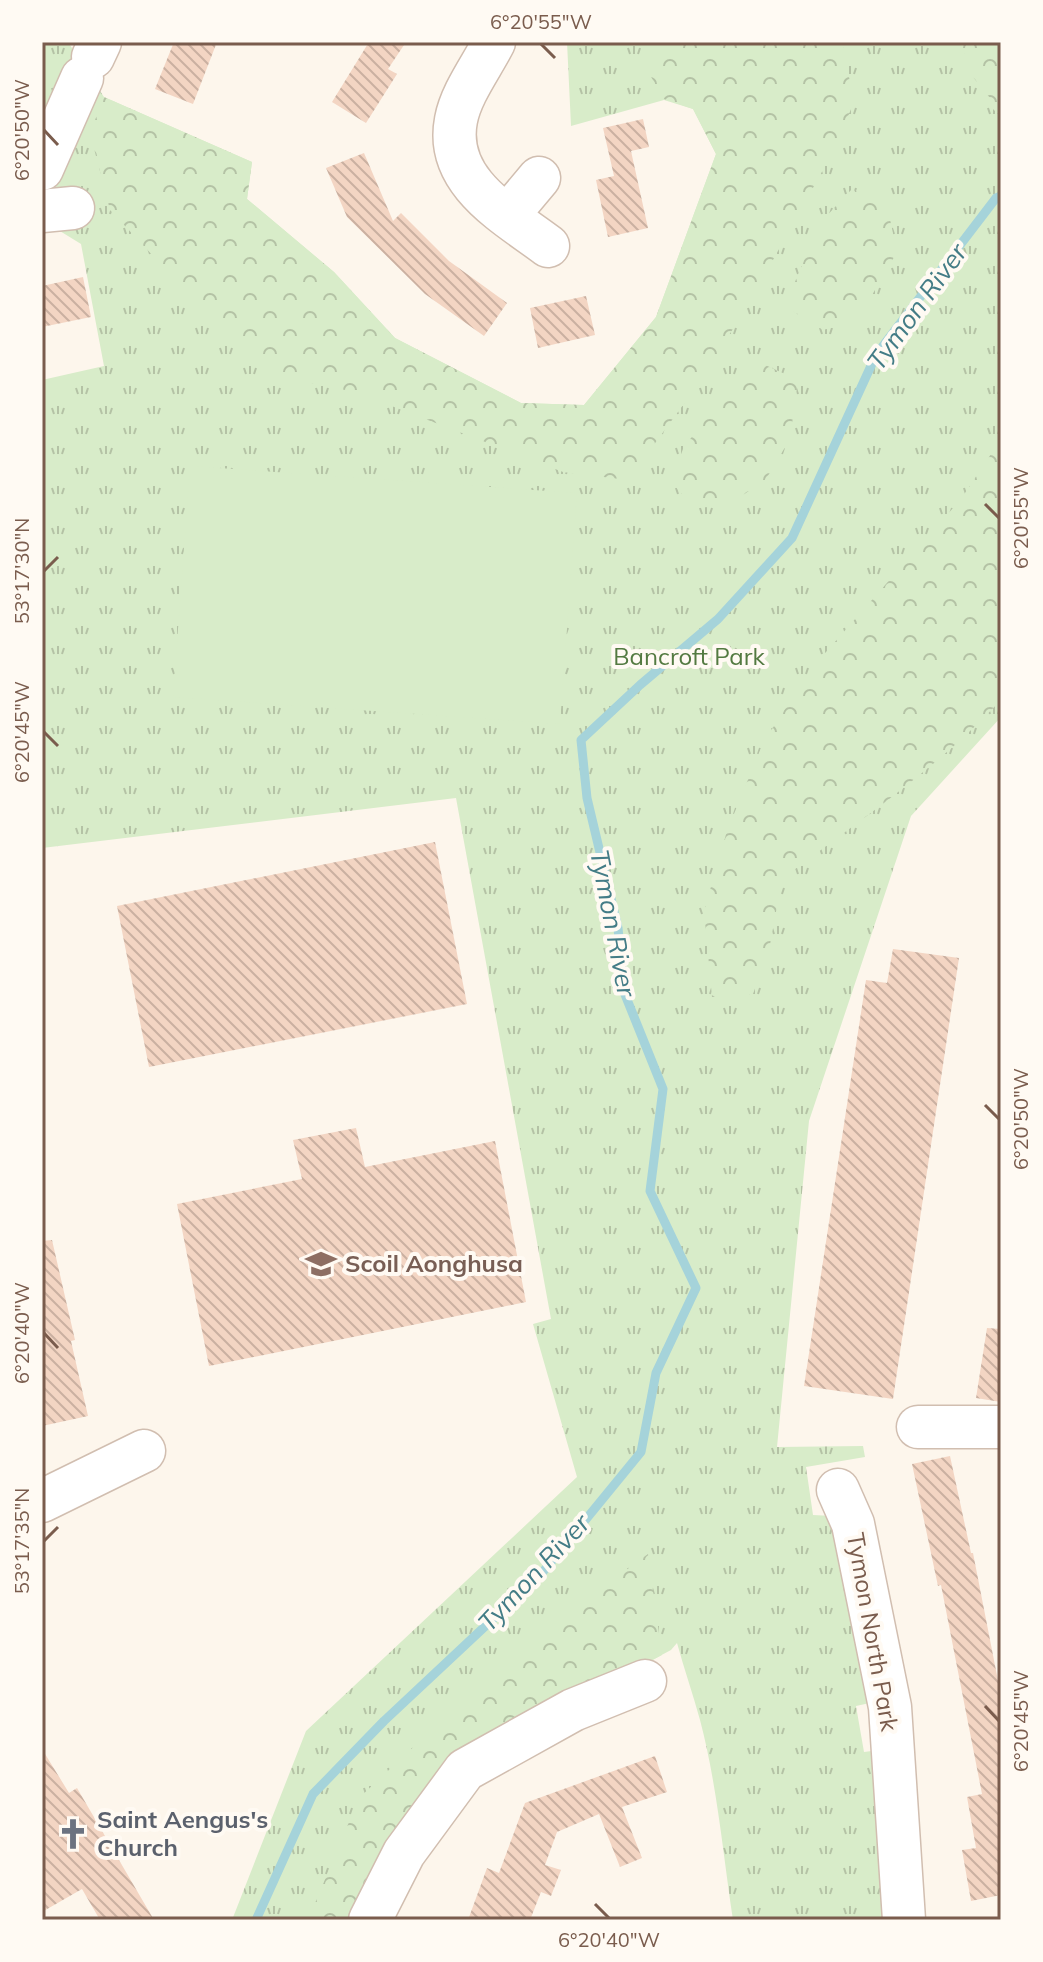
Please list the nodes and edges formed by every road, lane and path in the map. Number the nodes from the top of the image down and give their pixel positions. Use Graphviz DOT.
graph roads {
  1 [pos="494,42"];
  2 [pos="92,59"];
  3 [pos="42,169"];
  4 [pos="539,178"];
  5 [pos="508,215"];
  6 [pos="548,246"];
  7 [pos="918,1427"];
  8 [pos="1001,1427"];
  9 [pos="144,1451"];
  10 [pos="838,1490"];
  11 [pos="42,1501"];
  12 [pos="645,1681"];
  13 [pos="370,1920"];
  14 [pos="904,1920"];
  1 -- 5 [label="street"];
  2 -- 3 [label="street"];
  4 -- 5 [label="street"];
  5 -- 6 [label="street"];
  7 -- 8 [label="street"];
  9 -- 11 [label="street"];
  10 -- 14 [label="street, Tymon North Park"];
  12 -- 13 [label="street"];
}
